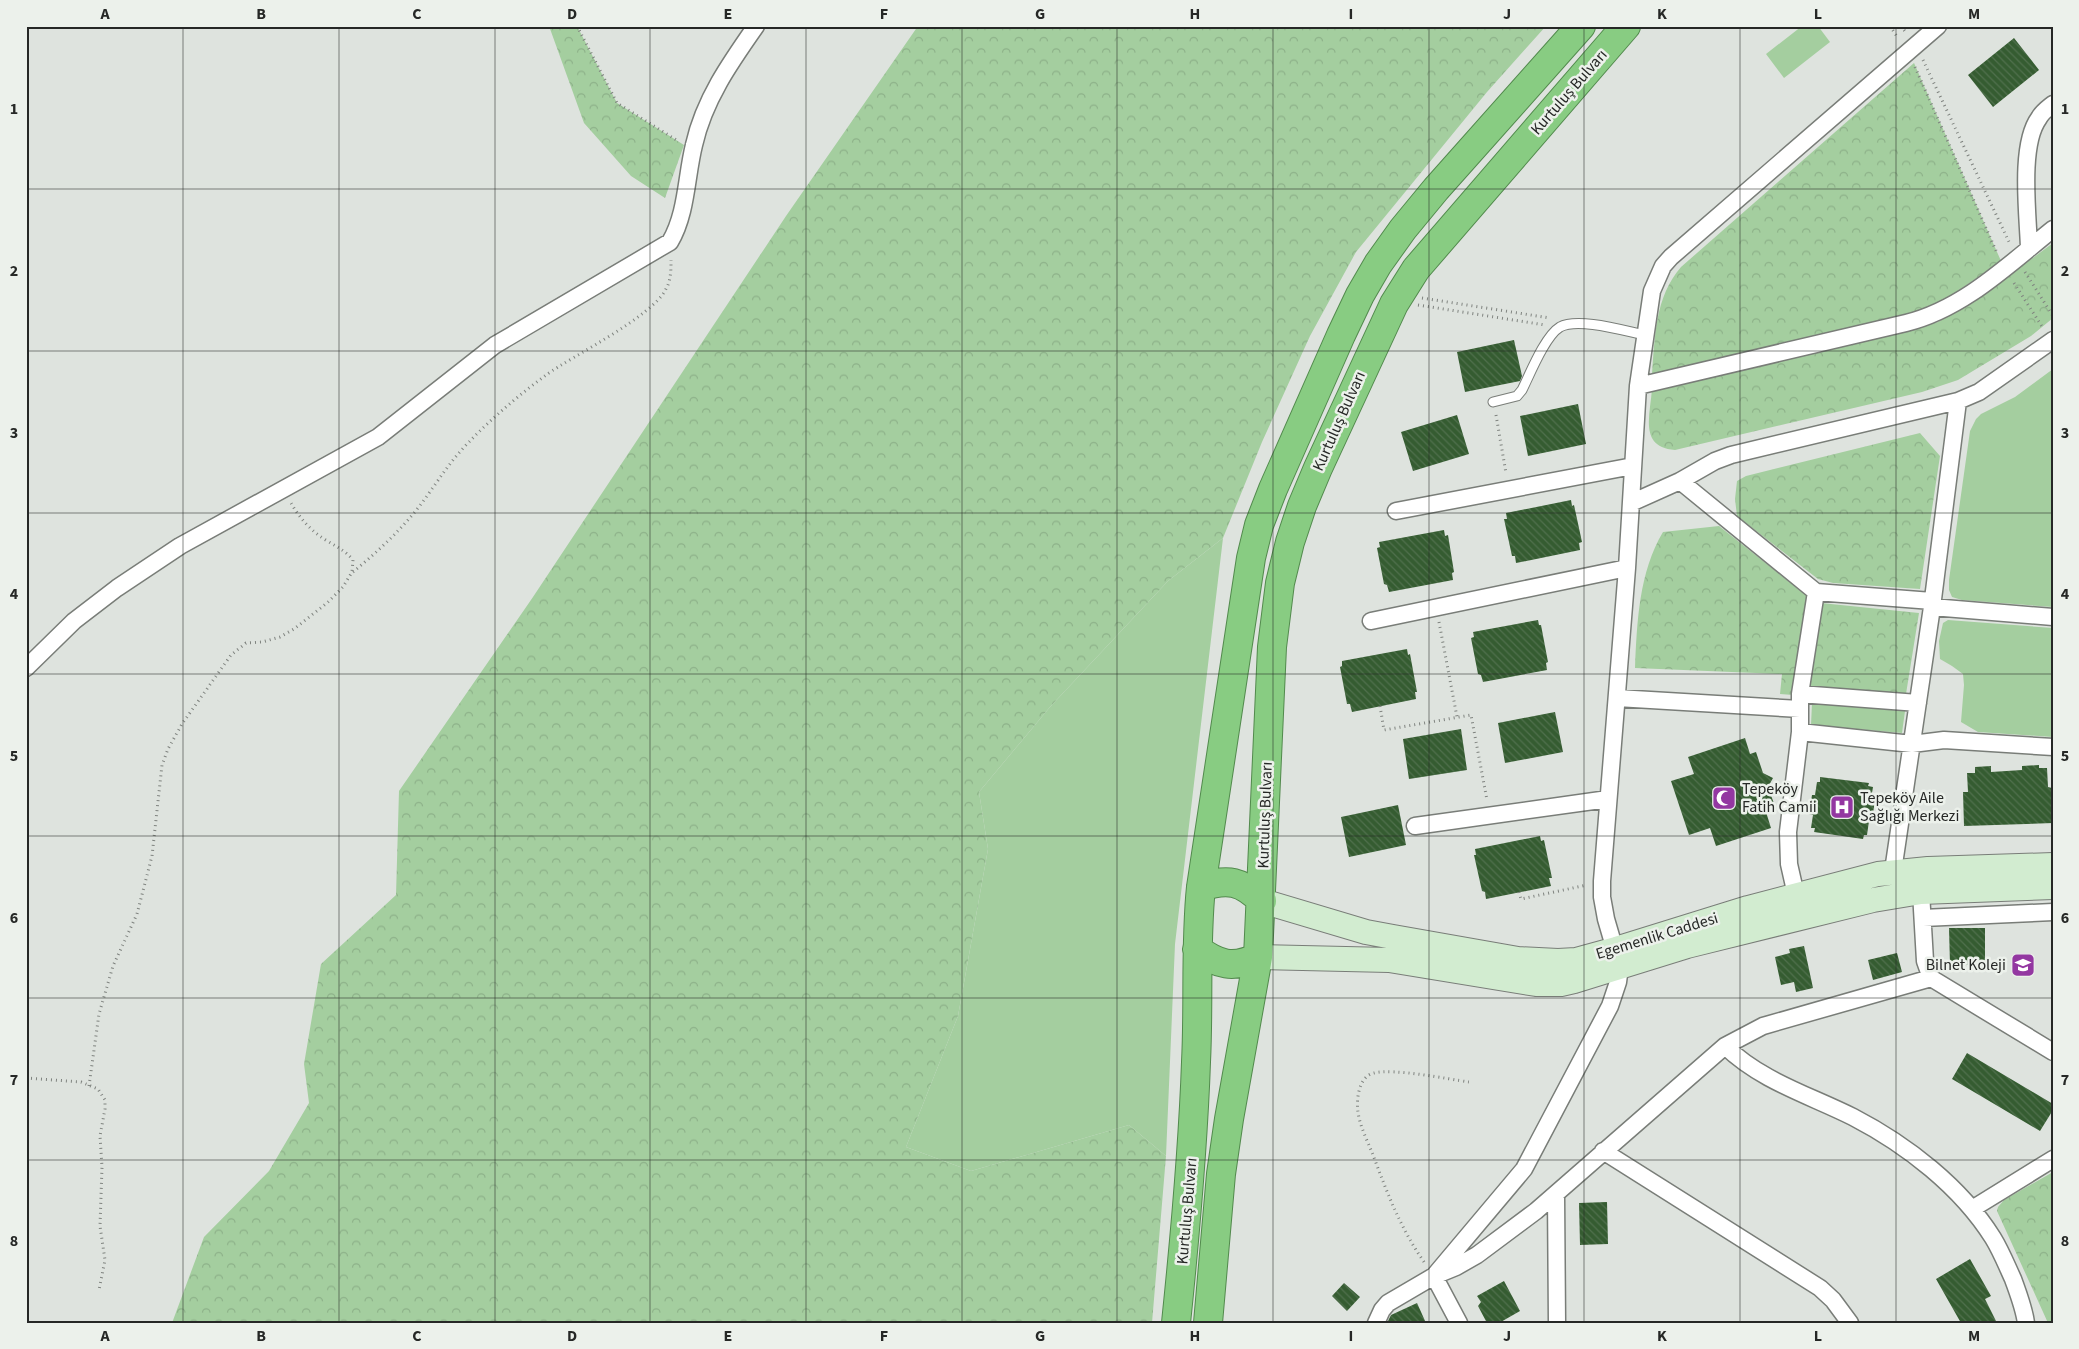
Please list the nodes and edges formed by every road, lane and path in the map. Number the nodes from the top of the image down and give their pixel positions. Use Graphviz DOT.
graph roads {
  1 [pos="577,26"];
  2 [pos="756,26"];
  3 [pos="1581,26"];
  4 [pos="1626,26"];
  5 [pos="1890,26"];
  6 [pos="1901,26"];
  7 [pos="1922,26"];
  8 [pos="1938,26"];
  9 [pos="1912,49"];
  10 [pos="2053,104"];
  11 [pos="692,152"];
  12 [pos="2053,229"];
  13 [pos="670,242"];
  14 [pos="2017,258"];
  15 [pos="1419,298"];
  16 [pos="1416,305"];
  17 [pos="2053,316"];
  18 [pos="1555,318"];
  19 [pos="1560,327"];
  20 [pos="1645,335"];
  21 [pos="2052,341"];
  22 [pos="1638,386"];
  23 [pos="1958,401"];
  24 [pos="1493,402"];
  25 [pos="1633,466"];
  26 [pos="1680,481"];
  27 [pos="282,489"];
  28 [pos="1510,489"];
  29 [pos="1630,503"];
  30 [pos="1396,511"];
  31 [pos="1627,568"];
  32 [pos="352,572"];
  33 [pos="1816,592"];
  34 [pos="1932,604"];
  35 [pos="1437,608"];
  36 [pos="2053,617"];
  37 [pos="1371,621"];
  38 [pos="26,668"];
  39 [pos="1617,698"];
  40 [pos="1800,702"];
  41 [pos="1918,703"];
  42 [pos="1380,706"];
  43 [pos="1457,717"];
  44 [pos="1800,732"];
  45 [pos="1912,744"];
  46 [pos="2053,747"];
  47 [pos="1608,799"];
  48 [pos="1490,816"];
  49 [pos="1415,826"];
  50 [pos="2053,865"];
  51 [pos="1893,872"];
  52 [pos="1602,881"];
  53 [pos="1201,887"];
  54 [pos="2053,888"];
  55 [pos="1520,892"];
  56 [pos="1921,892"];
  57 [pos="1796,895"];
  58 [pos="1262,902"];
  59 [pos="2053,912"];
  60 [pos="1923,918"];
  61 [pos="1197,949"];
  62 [pos="1258,956"];
  63 [pos="1618,958"];
  64 [pos="1931,978"];
  65 [pos="1725,1046"];
  66 [pos="2053,1052"];
  67 [pos="26,1078"];
  68 [pos="1469,1082"];
  69 [pos="89,1086"];
  70 [pos="1603,1151"];
  71 [pos="2053,1159"];
  72 [pos="1556,1194"];
  73 [pos="1972,1209"];
  74 [pos="1434,1276"];
  75 [pos="98,1290"];
  76 [pos="1176,1323"];
  77 [pos="1208,1323"];
  78 [pos="1376,1323"];
  79 [pos="1459,1323"];
  80 [pos="1557,1323"];
  81 [pos="1850,1323"];
  82 [pos="2026,1323"];
  1 -- 11 [label="path"];
  2 -- 11 [label="street"];
  3 -- 53 [label="highway, Kurtuluş Bulvarı"];
  4 -- 58 [label="highway, Kurtuluş Bulvarı"];
  5 -- 9 [label="path"];
  6 -- 9 [label="path"];
  7 -- 9 [label="street"];
  8 -- 9 [label="street"];
  9 -- 14 [label="path"];
  9 -- 14 [label="path"];
  9 -- 20 [label="street"];
  10 -- 14 [label="street"];
  11 -- 13 [label="street"];
  12 -- 14 [label="street"];
  13 -- 27 [label="street"];
  13 -- 32 [label="path"];
  14 -- 17 [label="path"];
  14 -- 21 [label="path"];
  14 -- 22 [label="street"];
  15 -- 18 [label="path"];
  16 -- 19 [label="path"];
  19 -- 20 [label="lane"];
  19 -- 24 [label="lane"];
  20 -- 22 [label="street"];
  21 -- 23 [label="street"];
  22 -- 25 [label="street"];
  23 -- 26 [label="street"];
  23 -- 34 [label="street"];
  24 -- 28 [label="path"];
  25 -- 28 [label="street"];
  25 -- 29 [label="street"];
  26 -- 29 [label="street"];
  26 -- 33 [label="street"];
  27 -- 32 [label="path"];
  27 -- 38 [label="street"];
  28 -- 30 [label="street"];
  29 -- 31 [label="street"];
  31 -- 35 [label="street"];
  31 -- 39 [label="street"];
  32 -- 69 [label="path"];
  33 -- 34 [label="street"];
  33 -- 40 [label="street"];
  34 -- 36 [label="street"];
  34 -- 41 [label="street"];
  35 -- 37 [label="street"];
  35 -- 43 [label="path"];
  39 -- 40 [label="street"];
  39 -- 47 [label="street"];
  40 -- 41 [label="street"];
  40 -- 44 [label="street"];
  41 -- 45 [label="street"];
  42 -- 43 [label="path"];
  43 -- 48 [label="path"];
  44 -- 45 [label="street"];
  44 -- 57 [label="street"];
  45 -- 46 [label="street"];
  45 -- 51 [label="street"];
  47 -- 48 [label="street"];
  47 -- 52 [label="street"];
  48 -- 49 [label="street"];
  50 -- 51 [label="main road, Egemenlik Caddesi"];
  51 -- 57 [label="main road, Egemenlik Caddesi"];
  52 -- 55 [label="path"];
  52 -- 63 [label="street"];
  53 -- 58 [label="highway"];
  53 -- 61 [label="highway"];
  54 -- 56 [label="main road, Egemenlik Caddesi"];
  56 -- 60 [label="street"];
  56 -- 63 [label="main road, Egemenlik Caddesi"];
  57 -- 63 [label="main road, Egemenlik Caddesi"];
  58 -- 62 [label="highway"];
  58 -- 63 [label="main road, Egemenlik Caddesi"];
  59 -- 60 [label="street"];
  60 -- 64 [label="street"];
  61 -- 62 [label="highway"];
  61 -- 76 [label="highway, Kurtuluş Bulvarı"];
  62 -- 63 [label="main road, Egemenlik Caddesi"];
  62 -- 77 [label="highway, Kurtuluş Bulvarı"];
  63 -- 74 [label="street"];
  64 -- 65 [label="street"];
  64 -- 66 [label="street"];
  65 -- 70 [label="street"];
  65 -- 73 [label="street"];
  67 -- 69 [label="path"];
  68 -- 74 [label="path"];
  69 -- 75 [label="path"];
  70 -- 72 [label="street"];
  70 -- 81 [label="street"];
  71 -- 73 [label="street"];
  72 -- 74 [label="street"];
  72 -- 80 [label="street"];
  73 -- 82 [label="street"];
  74 -- 78 [label="street"];
  74 -- 79 [label="street"];
}
